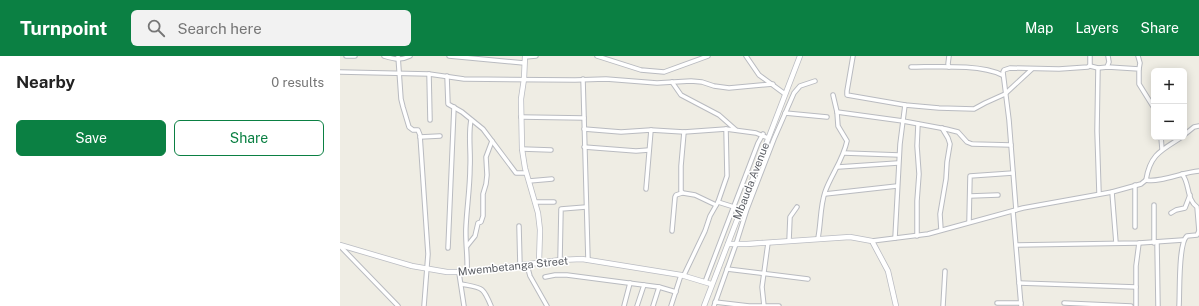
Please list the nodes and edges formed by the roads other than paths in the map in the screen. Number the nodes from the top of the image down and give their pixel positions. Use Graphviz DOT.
graph roads {
  1 [pos="346,56"];
  2 [pos="355,56"];
  3 [pos="384,56"];
  4 [pos="410,56"];
  5 [pos="449,56"];
  6 [pos="536,56"];
  7 [pos="597,56"];
  8 [pos="708,56"];
  9 [pos="746,56"];
  10 [pos="800,56"];
  11 [pos="853,56"];
  12 [pos="949,56"];
  13 [pos="1090,56"];
  14 [pos="1108,56"];
  15 [pos="1138,56"];
  16 [pos="464,57"];
  17 [pos="608,57"];
  18 [pos="398,58"];
  19 [pos="478,58"];
  20 [pos="525,59"];
  21 [pos="1090,66"];
  22 [pos="912,67"];
  23 [pos="949,67"];
  24 [pos="1107,67"];
  25 [pos="1098,68"];
  26 [pos="1032,69"];
  27 [pos="1138,69"];
  28 [pos="340,72"];
  29 [pos="399,73"];
  30 [pos="429,74"];
  31 [pos="1002,74"];
  32 [pos="447,76"];
  33 [pos="524,79"];
  34 [pos="583,79"];
  35 [pos="815,81"];
  36 [pos="672,82"];
  37 [pos="772,84"];
  38 [pos="785,94"];
  39 [pos="1005,94"];
  40 [pos="832,96"];
  41 [pos="1151,104"];
  42 [pos="905,105"];
  43 [pos="454,107"];
  44 [pos="837,112"];
  45 [pos="785,113"];
  46 [pos="521,117"];
  47 [pos="827,117"];
  48 [pos="584,118"];
  49 [pos="430,120"];
  50 [pos="471,120"];
  51 [pos="903,121"];
  52 [pos="918,124"];
  53 [pos="1199,126"];
  54 [pos="942,128"];
  55 [pos="584,129"];
  56 [pos="726,129"];
  57 [pos="651,130"];
  58 [pos="736,130"];
  59 [pos="684,132"];
  60 [pos="1187,133"];
  61 [pos="763,134"];
  62 [pos="440,136"];
  63 [pos="420,137"];
  64 [pos="768,138"];
  65 [pos="1161,140"];
  66 [pos="1177,140"];
  67 [pos="492,141"];
  68 [pos="1011,145"];
  69 [pos="584,147"];
  70 [pos="522,149"];
  71 [pos="1162,149"];
  72 [pos="551,150"];
  73 [pos="649,150"];
  74 [pos="844,153"];
  75 [pos="899,155"];
  76 [pos="898,163"];
  77 [pos="838,167"];
  78 [pos="1199,171"];
  79 [pos="526,172"];
  80 [pos="1013,172"];
  81 [pos="1182,174"];
  82 [pos="552,178"];
  83 [pos="1146,180"];
  84 [pos="529,181"];
  85 [pos="1135,185"];
  86 [pos="897,186"];
  87 [pos="646,189"];
  88 [pos="1112,192"];
  89 [pos="682,193"];
  90 [pos="825,194"];
  91 [pos="1099,194"];
  92 [pos="998,195"];
  93 [pos="1190,195"];
  94 [pos="970,196"];
  95 [pos="535,202"];
  96 [pos="554,202"];
  97 [pos="717,204"];
  98 [pos="1154,205"];
  99 [pos="586,207"];
  100 [pos="734,207"];
  101 [pos="797,207"];
  102 [pos="1198,207"];
  103 [pos="1015,210"];
  104 [pos="1004,213"];
  105 [pos="1171,213"];
  106 [pos="1014,219"];
  107 [pos="969,222"];
  108 [pos="518,226"];
  109 [pos="1135,227"];
  110 [pos="941,230"];
  111 [pos="672,231"];
  112 [pos="1199,231"];
  113 [pos="917,236"];
  114 [pos="1197,236"];
  115 [pos="818,238"];
  116 [pos="895,238"];
  117 [pos="1183,240"];
  118 [pos="789,241"];
  119 [pos="872,241"];
  120 [pos="768,243"];
  121 [pos="1139,243"];
  122 [pos="1156,243"];
  123 [pos="728,244"];
  124 [pos="736,244"];
  125 [pos="1116,244"];
  126 [pos="1017,245"];
  127 [pos="340,246"];
  128 [pos="467,246"];
  129 [pos="448,248"];
  130 [pos="560,260"];
  131 [pos="588,260"];
  132 [pos="539,263"];
  133 [pos="527,264"];
  134 [pos="520,266"];
  135 [pos="427,269"];
  136 [pos="727,269"];
  137 [pos="945,271"];
  138 [pos="467,272"];
  139 [pos="459,273"];
  140 [pos="764,274"];
  141 [pos="682,275"];
  142 [pos="545,277"];
  143 [pos="808,279"];
  144 [pos="706,282"];
  145 [pos="630,283"];
  146 [pos="1019,283"];
  147 [pos="462,284"];
  148 [pos="711,284"];
  149 [pos="644,285"];
  150 [pos="659,287"];
  151 [pos="1136,287"];
  152 [pos="676,292"];
  153 [pos="997,303"];
  154 [pos="1064,303"];
  155 [pos="715,304"];
  156 [pos="1021,304"];
  157 [pos="398,306"];
  158 [pos="424,306"];
  159 [pos="464,306"];
  160 [pos="491,306"];
  161 [pos="548,306"];
  162 [pos="624,306"];
  163 [pos="637,306"];
  164 [pos="653,306"];
  165 [pos="671,306"];
  166 [pos="704,306"];
  167 [pos="749,306"];
  168 [pos="764,306"];
  169 [pos="779,306"];
  170 [pos="896,306"];
  171 [pos="943,306"];
  172 [pos="1131,306"];
  173 [pos="1136,306"];
  174 [pos="1158,306"];
  175 [pos="1179,306"];
  1 -- 2 [label="street"];
  3 -- 18 [label="street"];
  4 -- 18 [label="street"];
  5 -- 16 [label="street"];
  6 -- 20 [label="street"];
  7 -- 17 [label="street"];
  8 -- 17 [label="street"];
  9 -- 37 [label="street"];
  10 -- 38 [label="street, Mbauda Avenue"];
  11 -- 42 [label="street"];
  12 -- 23 [label="street"];
  13 -- 21 [label="street"];
  14 -- 24 [label="street"];
  15 -- 27 [label="street"];
  16 -- 19 [label="street"];
  18 -- 29 [label="street"];
  19 -- 20 [label="street"];
  20 -- 33 [label="street"];
  21 -- 25 [label="street"];
  21 -- 26 [label="street"];
  22 -- 23 [label="street"];
  23 -- 31 [label="street"];
  24 -- 25 [label="street"];
  24 -- 27 [label="street"];
  25 -- 91 [label="street"];
  26 -- 31 [label="street"];
  26 -- 39 [label="street"];
  27 -- 41 [label="street"];
  28 -- 29 [label="street"];
  29 -- 30 [label="street"];
  29 -- 63 [label="street"];
  30 -- 32 [label="street"];
  30 -- 49 [label="street"];
  31 -- 39 [label="street"];
  32 -- 33 [label="street"];
  32 -- 43 [label="street"];
  33 -- 34 [label="street"];
  33 -- 46 [label="street"];
  34 -- 36 [label="street"];
  34 -- 48 [label="street"];
  35 -- 45 [label="street"];
  36 -- 37 [label="street"];
  36 -- 58 [label="street"];
  37 -- 38 [label="street"];
  38 -- 64 [label="street, Mbauda Avenue"];
  39 -- 42 [label="street"];
  39 -- 68 [label="street"];
  40 -- 44 [label="street"];
  42 -- 51 [label="street"];
  43 -- 50 [label="street"];
  43 -- 129 [label="street"];
  44 -- 51 [label="street"];
  44 -- 74 [label="street"];
  45 -- 47 [label="street"];
  45 -- 124 [label="street"];
  46 -- 48 [label="street"];
  46 -- 70 [label="street"];
  48 -- 55 [label="street"];
  50 -- 67 [label="street"];
  50 -- 128 [label="street"];
  51 -- 52 [label="street"];
  51 -- 75 [label="street"];
  52 -- 54 [label="street"];
  52 -- 113 [label="street"];
  53 -- 60 [label="street"];
  54 -- 68 [label="street"];
  54 -- 110 [label="street"];
  55 -- 57 [label="street"];
  55 -- 69 [label="street"];
  56 -- 58 [label="street"];
  56 -- 59 [label="street"];
  56 -- 97 [label="street"];
  57 -- 59 [label="street"];
  57 -- 73 [label="street"];
  58 -- 61 [label="street"];
  59 -- 89 [label="street"];
  61 -- 64 [label="street"];
  61 -- 100 [label="street"];
  62 -- 63 [label="street"];
  63 -- 135 [label="street"];
  64 -- 123 [label="street, Mbauda Avenue"];
  65 -- 71 [label="street"];
  66 -- 71 [label="street"];
  67 -- 79 [label="street"];
  67 -- 128 [label="street"];
  68 -- 80 [label="street"];
  69 -- 73 [label="street"];
  69 -- 99 [label="street"];
  70 -- 72 [label="street"];
  70 -- 79 [label="street"];
  71 -- 83 [label="street"];
  73 -- 87 [label="street"];
  74 -- 75 [label="street"];
  74 -- 77 [label="street"];
  75 -- 76 [label="street"];
  76 -- 77 [label="street"];
  76 -- 86 [label="street"];
  77 -- 90 [label="street"];
  78 -- 81 [label="street"];
  79 -- 84 [label="street"];
  80 -- 94 [label="street"];
  80 -- 103 [label="street"];
  81 -- 83 [label="street"];
  81 -- 93 [label="street"];
  82 -- 84 [label="street"];
  83 -- 85 [label="street"];
  84 -- 95 [label="street"];
  85 -- 88 [label="street"];
  85 -- 109 [label="street"];
  86 -- 90 [label="street"];
  86 -- 116 [label="street"];
  88 -- 91 [label="street"];
  88 -- 125 [label="street"];
  89 -- 97 [label="street"];
  89 -- 111 [label="street"];
  90 -- 115 [label="street"];
  91 -- 103 [label="street"];
  92 -- 94 [label="street"];
  93 -- 102 [label="street"];
  93 -- 105 [label="street"];
  94 -- 107 [label="street"];
  95 -- 96 [label="street"];
  95 -- 132 [label="street"];
  97 -- 100 [label="street"];
  97 -- 141 [label="street"];
  98 -- 122 [label="street"];
  99 -- 130 [label="street"];
  99 -- 131 [label="street"];
  100 -- 144 [label="street"];
  101 -- 118 [label="street"];
  102 -- 112 [label="street"];
  103 -- 104 [label="street"];
  103 -- 106 [label="street"];
  104 -- 106 [label="street"];
  104 -- 107 [label="street"];
  106 -- 126 [label="street"];
  107 -- 110 [label="street"];
  108 -- 134 [label="street"];
  110 -- 113 [label="street"];
  112 -- 114 [label="street"];
  113 -- 116 [label="street"];
  114 -- 117 [label="street"];
  115 -- 118 [label="street"];
  115 -- 119 [label="street"];
  116 -- 119 [label="street"];
  117 -- 122 [label="street"];
  117 -- 175 [label="street"];
  118 -- 120 [label="street"];
  119 -- 170 [label="street"];
  120 -- 124 [label="street"];
  120 -- 140 [label="street"];
  121 -- 122 [label="street"];
  121 -- 125 [label="street"];
  121 -- 151 [label="street"];
  122 -- 174 [label="street"];
  123 -- 124 [label="street"];
  123 -- 148 [label="street, Mbauda Avenue"];
  124 -- 136 [label="street"];
  125 -- 126 [label="street"];
  126 -- 146 [label="street"];
  127 -- 135 [label="street, Mwembetanga Street"];
  127 -- 157 [label="street"];
  128 -- 138 [label="street"];
  130 -- 131 [label="street, Mwembetanga Street"];
  130 -- 132 [label="street, Mwembetanga Street"];
  131 -- 141 [label="street, Mwembetanga Street"];
  132 -- 133 [label="street, Mwembetanga Street"];
  133 -- 134 [label="street, Mwembetanga Street"];
  133 -- 161 [label="street"];
  134 -- 138 [label="street, Mwembetanga Street"];
  135 -- 139 [label="street, Mwembetanga Street"];
  135 -- 158 [label="street"];
  136 -- 140 [label="street"];
  136 -- 155 [label="street"];
  137 -- 171 [label="street"];
  138 -- 139 [label="street, Mwembetanga Street"];
  139 -- 147 [label="street"];
  140 -- 143 [label="street"];
  140 -- 168 [label="street"];
  141 -- 144 [label="street, Mwembetanga Street"];
  141 -- 152 [label="street"];
  142 -- 145 [label="street"];
  144 -- 148 [label="street, Mwembetanga Street"];
  145 -- 149 [label="street"];
  145 -- 162 [label="street"];
  146 -- 151 [label="street"];
  146 -- 156 [label="street"];
  147 -- 159 [label="street"];
  147 -- 160 [label="street"];
  148 -- 166 [label="street, Mbauda Avenue"];
  149 -- 150 [label="street"];
  149 -- 163 [label="street"];
  150 -- 152 [label="street"];
  150 -- 164 [label="street"];
  151 -- 173 [label="street"];
  152 -- 165 [label="street"];
  153 -- 156 [label="street"];
  154 -- 172 [label="street"];
  155 -- 167 [label="street"];
  167 -- 168 [label="street"];
  168 -- 169 [label="street"];
}
